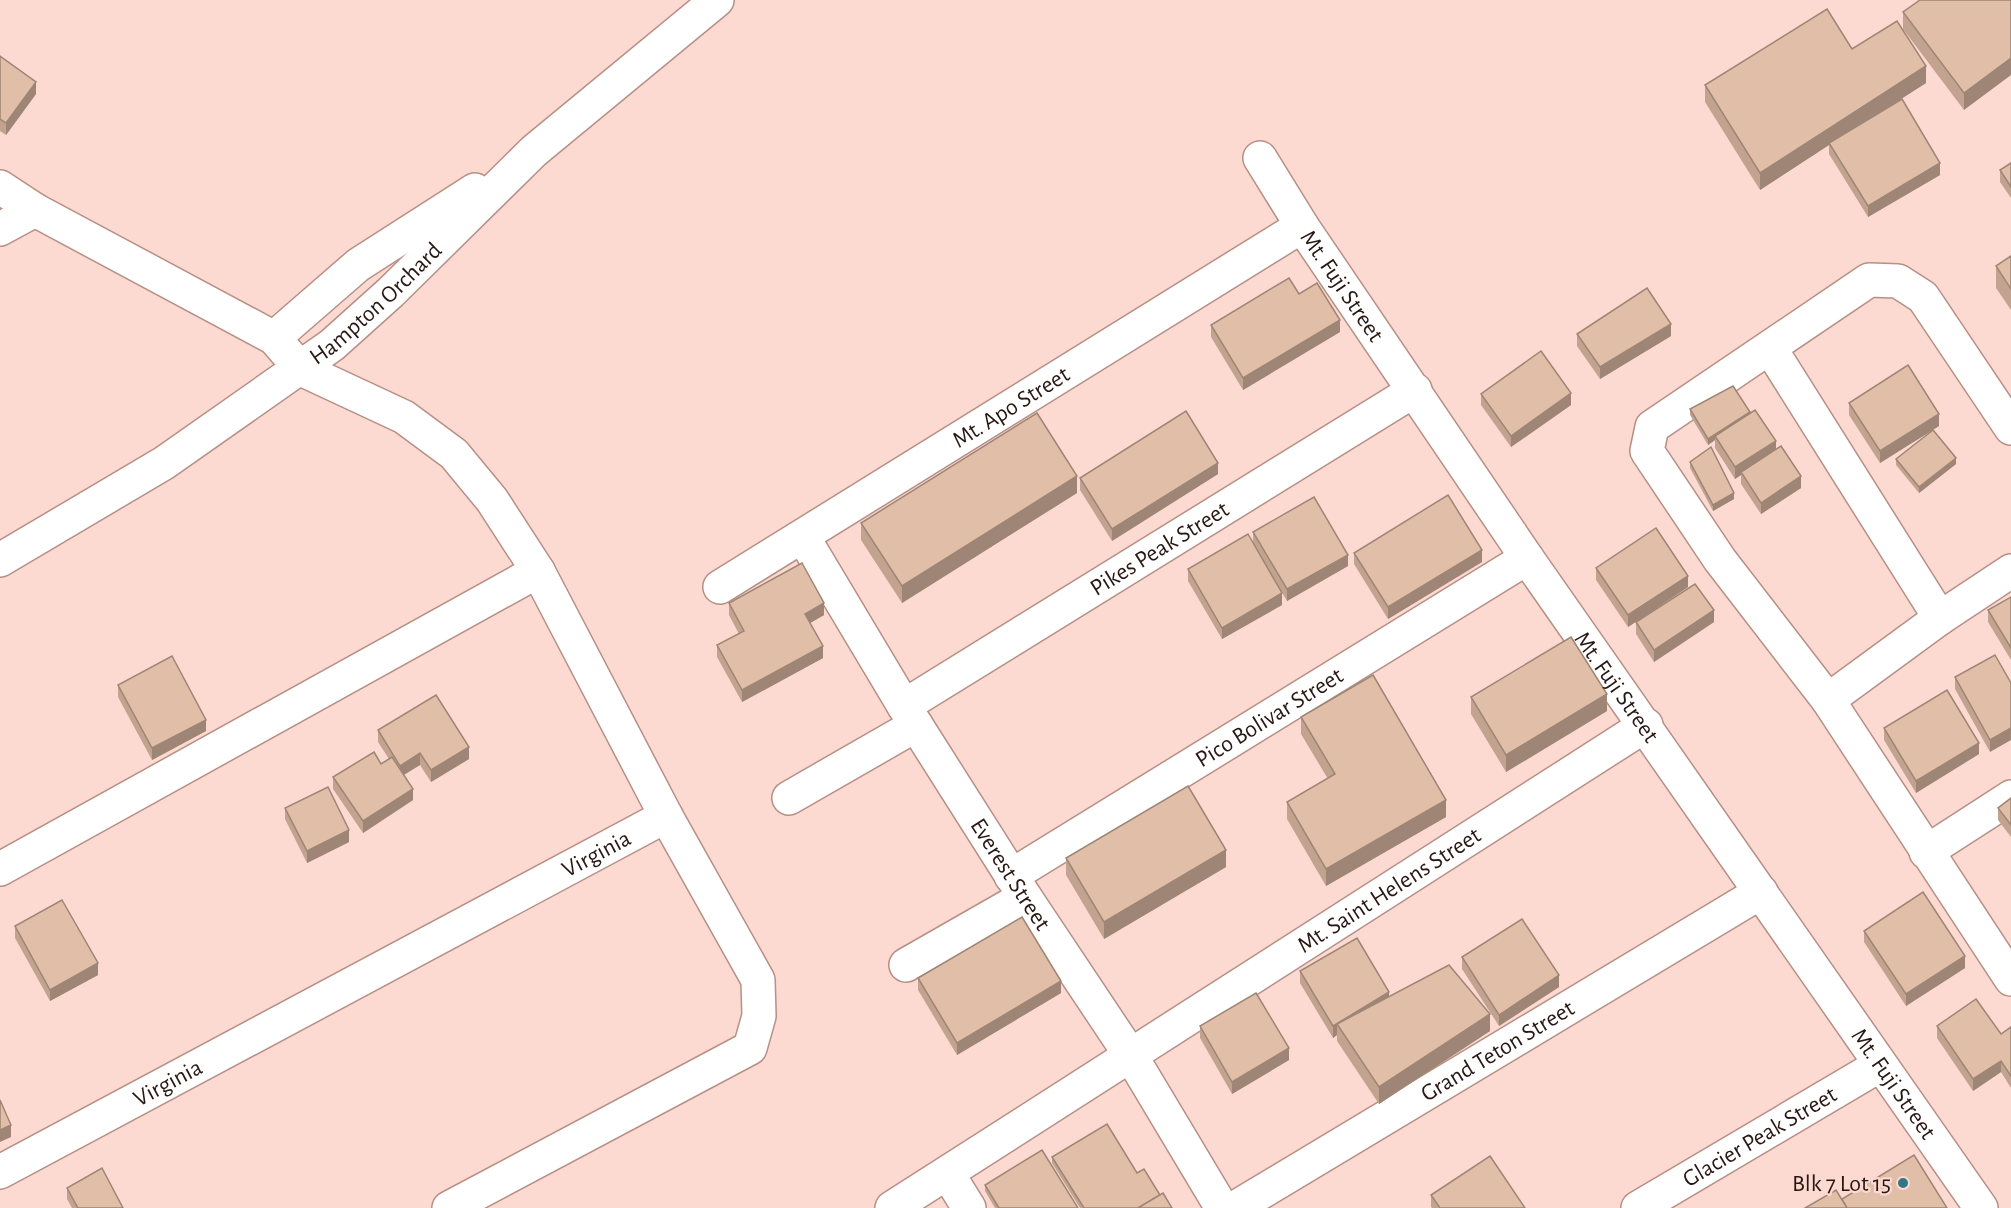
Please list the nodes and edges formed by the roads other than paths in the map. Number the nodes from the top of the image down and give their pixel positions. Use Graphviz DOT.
graph roads {
  1 [pos="717,0"];
  2 [pos="534,151"];
  3 [pos="1260,158"];
  4 [pos="0,187"];
  5 [pos="35,210"];
  6 [pos="1302,226"];
  7 [pos="0,230"];
  8 [pos="274,338"];
  9 [pos="1770,348"];
  10 [pos="301,369"];
  11 [pos="1415,390"];
  12 [pos="2011,428"];
  13 [pos="803,537"];
  14 [pos="1527,558"];
  15 [pos="0,560"];
  16 [pos="538,571"];
  17 [pos="2011,571"];
  18 [pos="720,587"];
  19 [pos="1941,618"];
  20 [pos="1828,700"];
  21 [pos="910,716"];
  22 [pos="1646,725"];
  23 [pos="2011,797"];
  24 [pos="789,798"];
  25 [pos="666,816"];
  26 [pos="1926,852"];
  27 [pos="0,868"];
  28 [pos="1018,886"];
  29 [pos="1761,892"];
  30 [pos="906,965"];
  31 [pos="2011,979"];
  32 [pos="1131,1056"];
  33 [pos="1880,1065"];
  34 [pos="0,1172"];
  35 [pos="948,1174"];
  36 [pos="449,1208"];
  37 [pos="892,1208"];
  38 [pos="969,1208"];
  39 [pos="1222,1208"];
  40 [pos="1235,1208"];
  41 [pos="1638,1208"];
  42 [pos="1981,1208"];
  1 -- 2 [label="street, Hampton Orchard"];
  2 -- 8 [label="street"];
  2 -- 10 [label="street, Hampton Orchard"];
  3 -- 6 [label="street, Mt. Fuji Street"];
  4 -- 5 [label="street"];
  5 -- 7 [label="street"];
  5 -- 8 [label="street"];
  6 -- 11 [label="street, Mt. Fuji Street"];
  6 -- 13 [label="street, Mt. Apo Street"];
  8 -- 10 [label="street"];
  9 -- 12 [label="street"];
  9 -- 19 [label="street"];
  9 -- 20 [label="street"];
  10 -- 15 [label="street, Hampton Orchard"];
  10 -- 16 [label="street"];
  11 -- 14 [label="street, Mt. Fuji Street"];
  11 -- 21 [label="street, Pikes Peak Street"];
  13 -- 18 [label="street, Mt. Apo Street"];
  13 -- 21 [label="street, Everest Street"];
  14 -- 22 [label="street, Mt. Fuji Street"];
  14 -- 28 [label="street, Pico Bolivar Street"];
  16 -- 25 [label="street"];
  16 -- 27 [label="street"];
  17 -- 19 [label="street"];
  19 -- 20 [label="street"];
  20 -- 26 [label="street"];
  21 -- 24 [label="street, Pikes Peak Street"];
  21 -- 28 [label="street, Everest Street"];
  22 -- 29 [label="street, Mt. Fuji Street"];
  22 -- 32 [label="street, Mt. Saint Helens Street"];
  23 -- 26 [label="street"];
  25 -- 34 [label="street, Virginia"];
  25 -- 36 [label="street"];
  26 -- 31 [label="street"];
  28 -- 30 [label="street, Pico Bolivar Street"];
  28 -- 32 [label="street, Everest Street"];
  29 -- 33 [label="street, Mt. Fuji Street"];
  29 -- 40 [label="street, Grand Teton Street"];
  32 -- 35 [label="street, Mt. Saint Helens Street"];
  32 -- 39 [label="street, Everest Street"];
  33 -- 41 [label="street, Glacier Peak Street"];
  33 -- 42 [label="street, Mt. Fuji Street"];
  35 -- 37 [label="street, Mt. Saint Helens Street"];
  35 -- 38 [label="street"];
}
